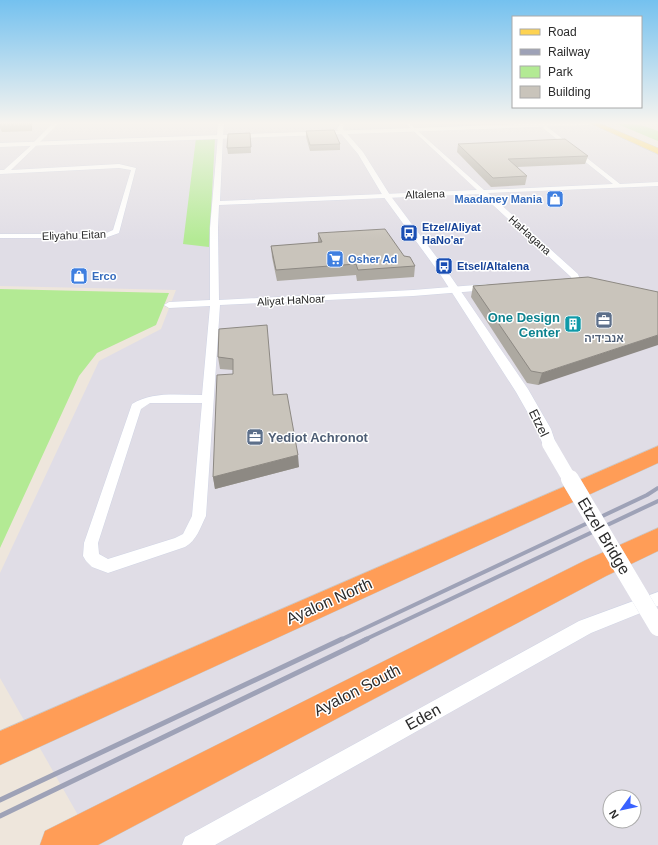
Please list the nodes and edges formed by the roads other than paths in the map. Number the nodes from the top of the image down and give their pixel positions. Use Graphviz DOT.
graph roads {
  1 [pos="15,162"];
  2 [pos="24,162"];
  3 [pos="220,162"];
  4 [pos="368,162"];
  5 [pos="451,162"];
  6 [pos="591,162"];
  7 [pos="17,171"];
  8 [pos="3,172"];
  9 [pos="472,182"];
  10 [pos="658,184"];
  11 [pos="618,185"];
  12 [pos="505,191"];
  13 [pos="482,192"];
  14 [pos="387,196"];
  15 [pos="216,203"];
  16 [pos="0,236"];
  17 [pos="578,284"];
  18 [pos="498,288"];
  19 [pos="453,291"];
  20 [pos="215,304"];
  21 [pos="169,305"];
  22 [pos="207,399"];
  23 [pos="550,444"];
  24 [pos="658,448"];
  25 [pos="658,454"];
  26 [pos="590,483"];
  27 [pos="658,539"];
  28 [pos="658,599"];
  29 [pos="658,627"];
  30 [pos="0,748"];
  31 [pos="58,845"];
  32 [pos="193,845"];
  1 -- 8 [label="street"];
  2 -- 7 [label="street"];
  3 -- 15 [label="street"];
  4 -- 14 [label="street, Etzel"];
  5 -- 9 [label="street, HaHagana"];
  6 -- 11 [label="street"];
  7 -- 8 [label="street, Eliyahu Eitan"];
  7 -- 16 [label="street, Eliyahu Eitan"];
  9 -- 12 [label="street"];
  9 -- 13 [label="street, HaHagana"];
  10 -- 11 [label="street, Altalena"];
  11 -- 12 [label="street, Altalena"];
  12 -- 13 [label="street, Altalena"];
  13 -- 14 [label="street, Altalena"];
  13 -- 17 [label="street, HaHagana"];
  14 -- 15 [label="street, Altalena"];
  14 -- 19 [label="street, Etzel"];
  15 -- 20 [label="street"];
  18 -- 19 [label="street, Aliyat HaNoar"];
  19 -- 20 [label="street, Aliyat HaNoar"];
  19 -- 23 [label="street, Etzel"];
  20 -- 21 [label="street, Aliyat HaNoar"];
  20 -- 22 [label="street"];
  22 -- 22 [label="street"];
  23 -- 29 [label="street, Etzel Bridge, bridge"];
  24 -- 26 [label="highway"];
  25 -- 26 [label="highway, Ayalon North"];
  26 -- 30 [label="highway, Ayalon North"];
  27 -- 31 [label="highway, Ayalon South"];
  28 -- 32 [label="street, Eden"];
}
